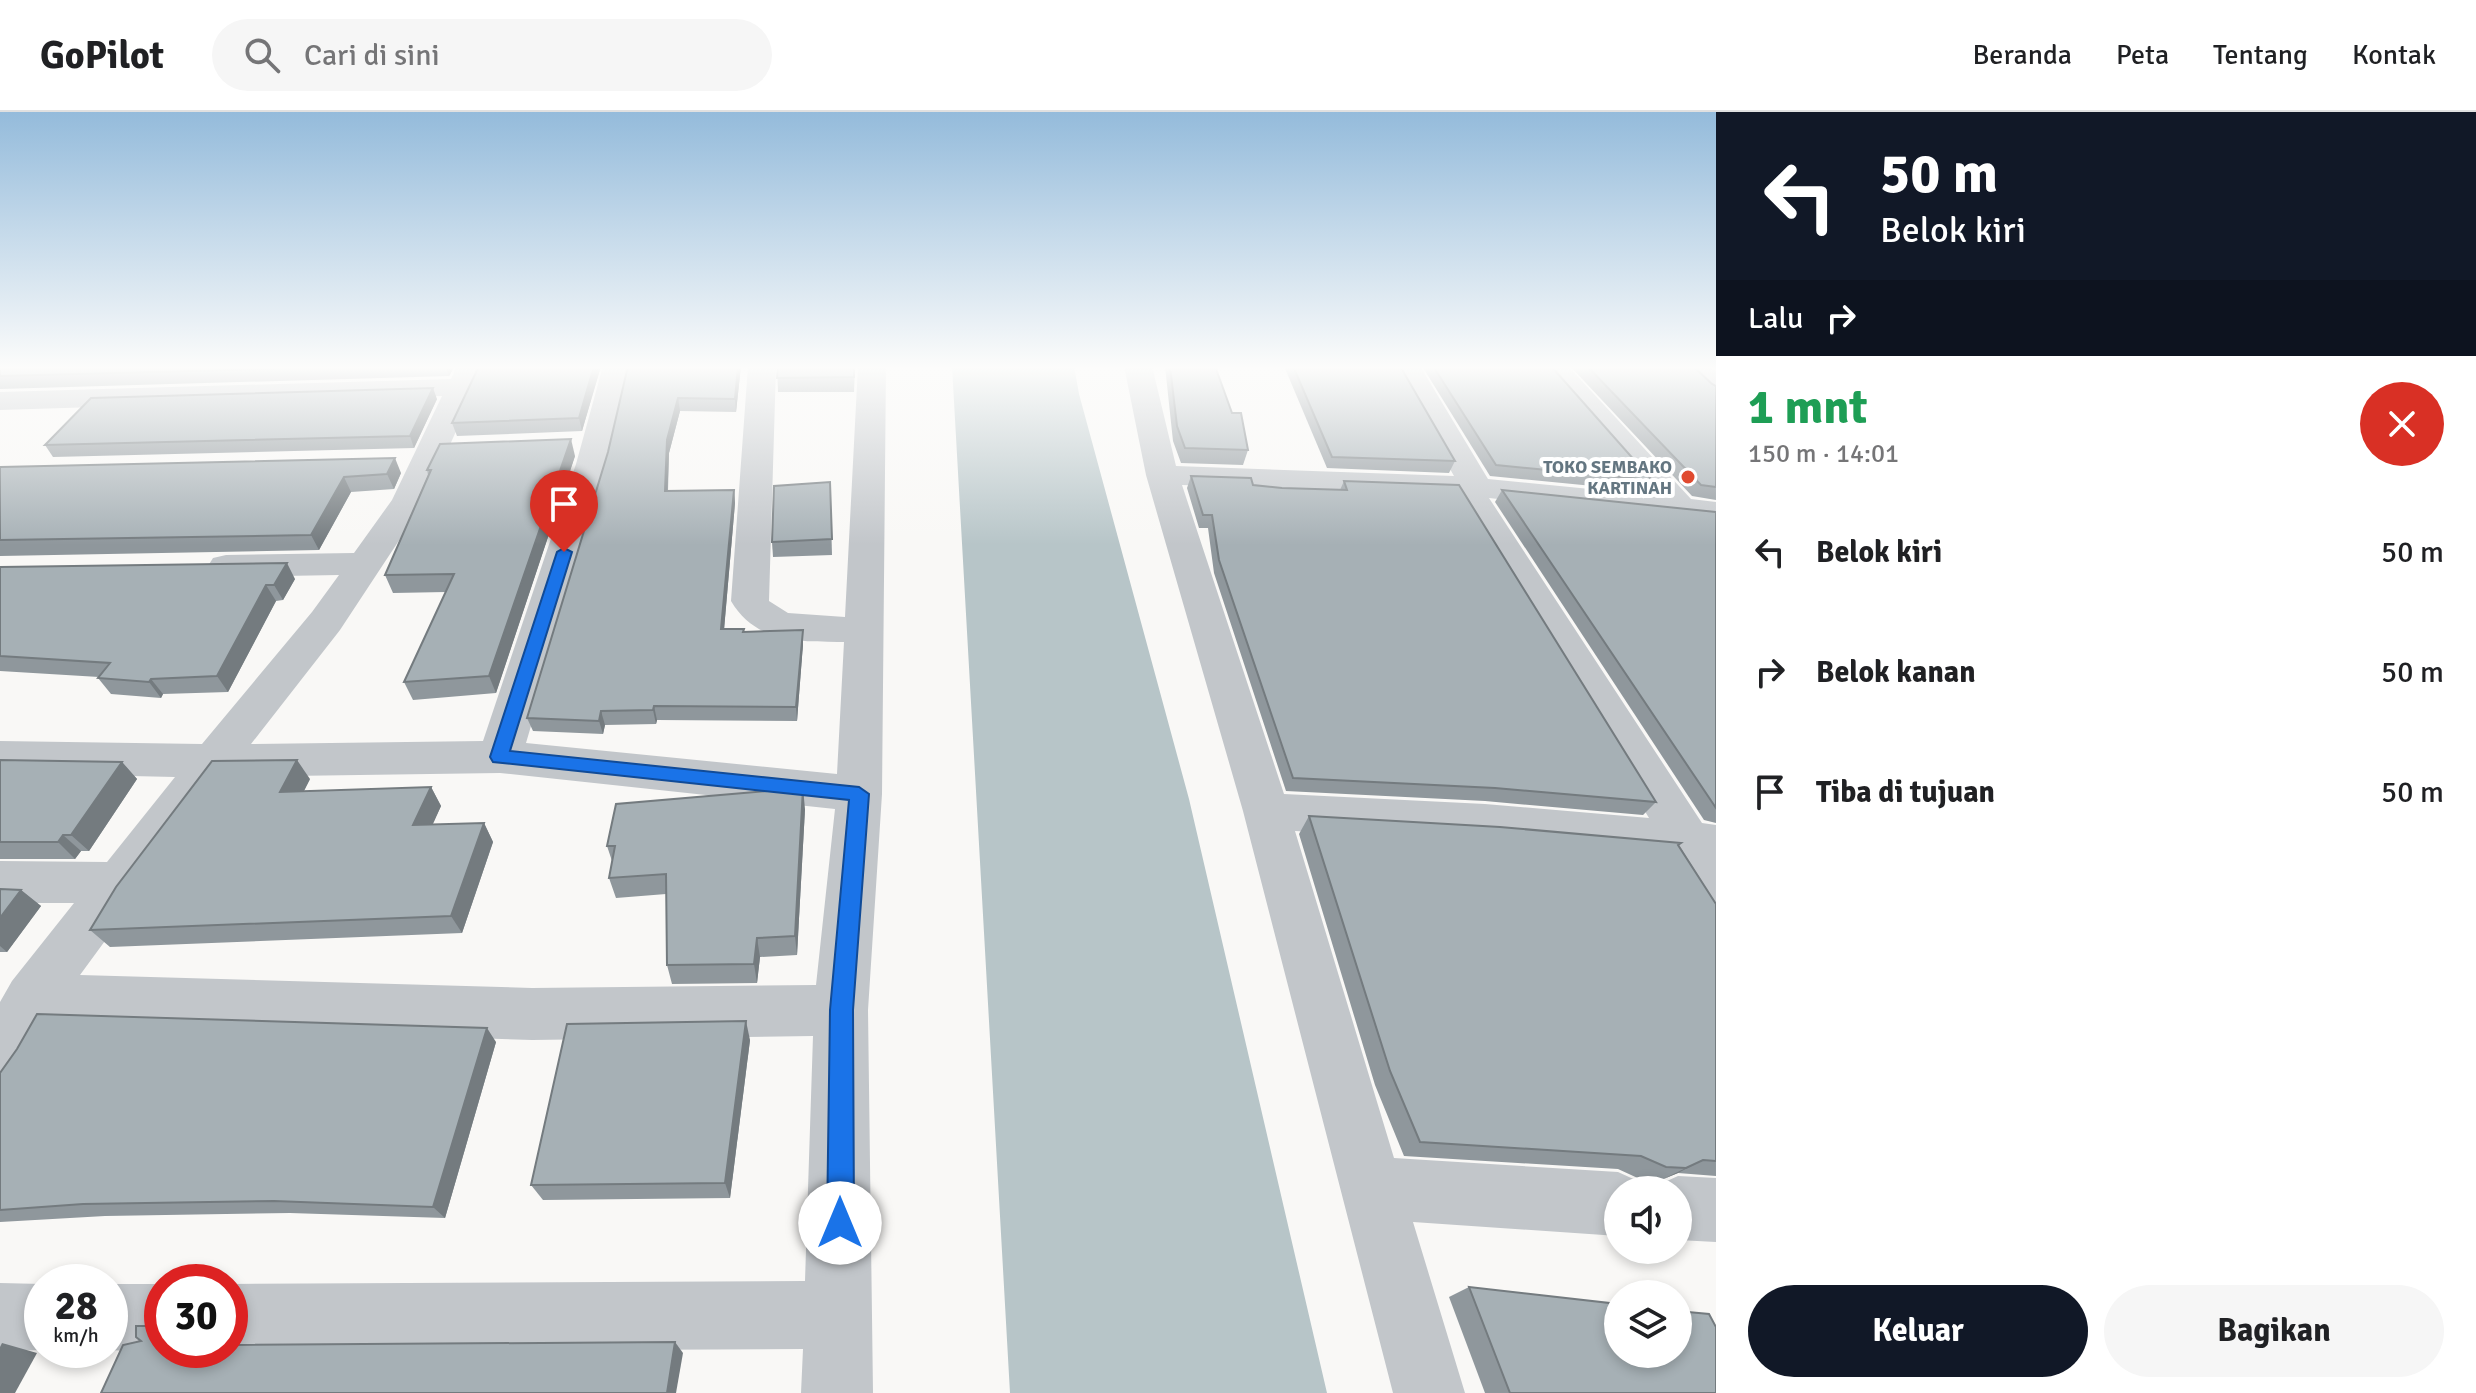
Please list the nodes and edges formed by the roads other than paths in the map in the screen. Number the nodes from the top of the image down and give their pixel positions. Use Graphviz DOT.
graph roads {
  1 [pos="443,426"];
  2 [pos="590,426"];
  3 [pos="759,426"];
  4 [pos="870,426"];
  5 [pos="1151,426"];
  6 [pos="1438,426"];
  7 [pos="1613,426"];
  8 [pos="1162,475"];
  9 [pos="1471,487"];
  10 [pos="1698,510"];
  11 [pos="365,564"];
  12 [pos="191,566"];
  13 [pos="862,630"];
  14 [pos="0,757"];
  15 [pos="500,757"];
  16 [pos="213,761"];
  17 [pos="859,794"];
  18 [pos="1266,811"];
  19 [pos="1702,842"];
  20 [pos="0,882"];
  21 [pos="117,883"];
  22 [pos="1716,885"];
  23 [pos="31,999"];
  24 [pos="841,1010"];
  25 [pos="0,1057"];
  26 [pos="1371,1188"];
  27 [pos="1604,1203"];
  28 [pos="1692,1209"];
  29 [pos="1716,1210"];
  30 [pos="840,1315"];
  31 [pos="0,1317"];
  32 [pos="24,1318"];
  33 [pos="248,1318"];
  34 [pos="837,1393"];
  35 [pos="1429,1393"];
  1 -- 11 [label="street"];
  2 -- 15 [label="street"];
  3 -- 13 [label="street"];
  4 -- 13 [label="street"];
  5 -- 8 [label="street"];
  6 -- 9 [label="street"];
  7 -- 10 [label="street"];
  8 -- 9 [label="street"];
  8 -- 18 [label="street"];
  9 -- 10 [label="street"];
  9 -- 19 [label="street"];
  11 -- 12 [label="street"];
  11 -- 16 [label="street"];
  13 -- 17 [label="street"];
  14 -- 16 [label="street"];
  15 -- 16 [label="street"];
  15 -- 17 [label="street"];
  16 -- 21 [label="street"];
  17 -- 24 [label="street"];
  18 -- 19 [label="street"];
  18 -- 26 [label="street"];
  19 -- 22 [label="street"];
  20 -- 21 [label="street"];
  21 -- 23 [label="street"];
  23 -- 24 [label="street"];
  23 -- 25 [label="street"];
  24 -- 30 [label="street"];
  26 -- 27 [label="street"];
  26 -- 35 [label="street"];
  28 -- 29 [label="street"];
  30 -- 33 [label="street"];
  30 -- 34 [label="street"];
  31 -- 32 [label="street"];
}
